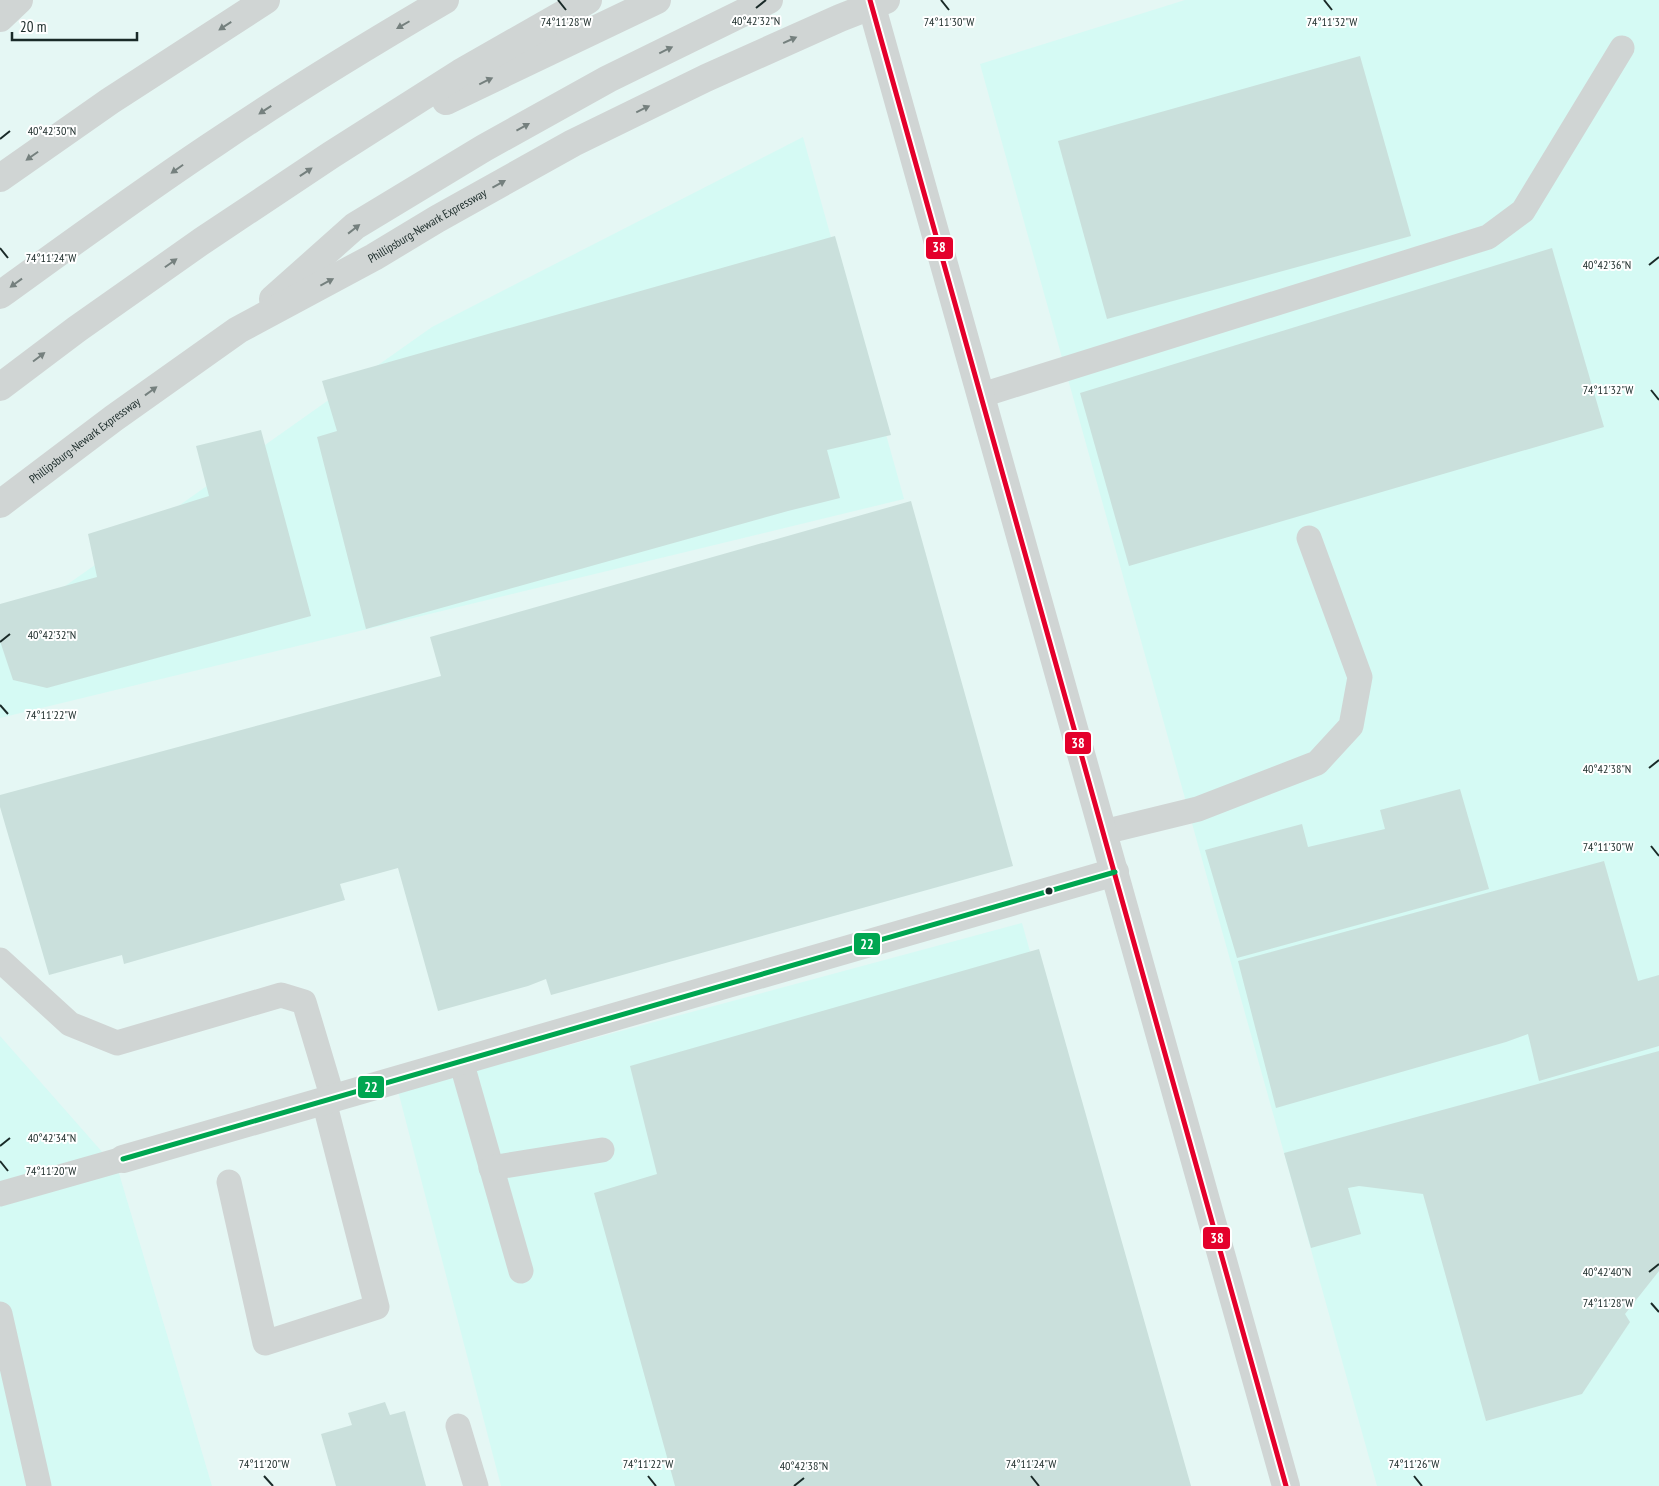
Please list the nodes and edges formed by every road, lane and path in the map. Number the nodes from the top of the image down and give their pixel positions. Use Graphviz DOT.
graph roads {
  1 [pos="19,0"];
  2 [pos="266,0"];
  3 [pos="446,0"];
  4 [pos="588,0"];
  5 [pos="656,0"];
  6 [pos="769,0"];
  7 [pos="870,0"];
  8 [pos="886,0"];
  9 [pos="0,18"];
  10 [pos="1622,48"];
  11 [pos="331,155"];
  12 [pos="0,178"];
  13 [pos="0,294"];
  14 [pos="238,330"];
  15 [pos="0,387"];
  16 [pos="982,395"];
  17 [pos="0,504"];
  18 [pos="1309,538"];
  19 [pos="1104,832"];
  20 [pos="1115,872"];
  21 [pos="0,960"];
  22 [pos="461,1061"];
  23 [pos="328,1100"];
  24 [pos="602,1150"];
  25 [pos="123,1159"];
  26 [pos="491,1168"];
  27 [pos="229,1182"];
  28 [pos="0,1194"];
  29 [pos="521,1271"];
  30 [pos="0,1314"];
  31 [pos="458,1426"];
  32 [pos="38,1486"];
  33 [pos="476,1486"];
  34 [pos="1286,1486"];
  1 -- 9 [label="main road"];
  2 -- 12 [label="main road, one-way"];
  3 -- 13 [label="main road, one-way"];
  4 -- 11 [label="main road"];
  11 -- 5 [label="main road, one-way"];
  14 -- 6 [label="main road, one-way"];
  7 -- 16 [label="main road"];
  14 -- 8 [label="main road, Phillipsburg-Newark Expressway, one-way"];
  10 -- 16 [label="lane"];
  15 -- 11 [label="main road, one-way"];
  17 -- 14 [label="main road, Phillipsburg-Newark Expressway, one-way"];
  16 -- 19 [label="main road"];
  18 -- 19 [label="lane"];
  19 -- 20 [label="main road"];
  20 -- 22 [label="main road"];
  20 -- 34 [label="main road"];
  21 -- 23 [label="lane"];
  22 -- 23 [label="main road"];
  22 -- 26 [label="lane"];
  23 -- 25 [label="main road"];
  23 -- 27 [label="lane"];
  24 -- 26 [label="lane"];
  25 -- 28 [label="lane"];
  26 -- 29 [label="lane"];
  30 -- 32 [label="lane"];
  31 -- 33 [label="lane"];
}
